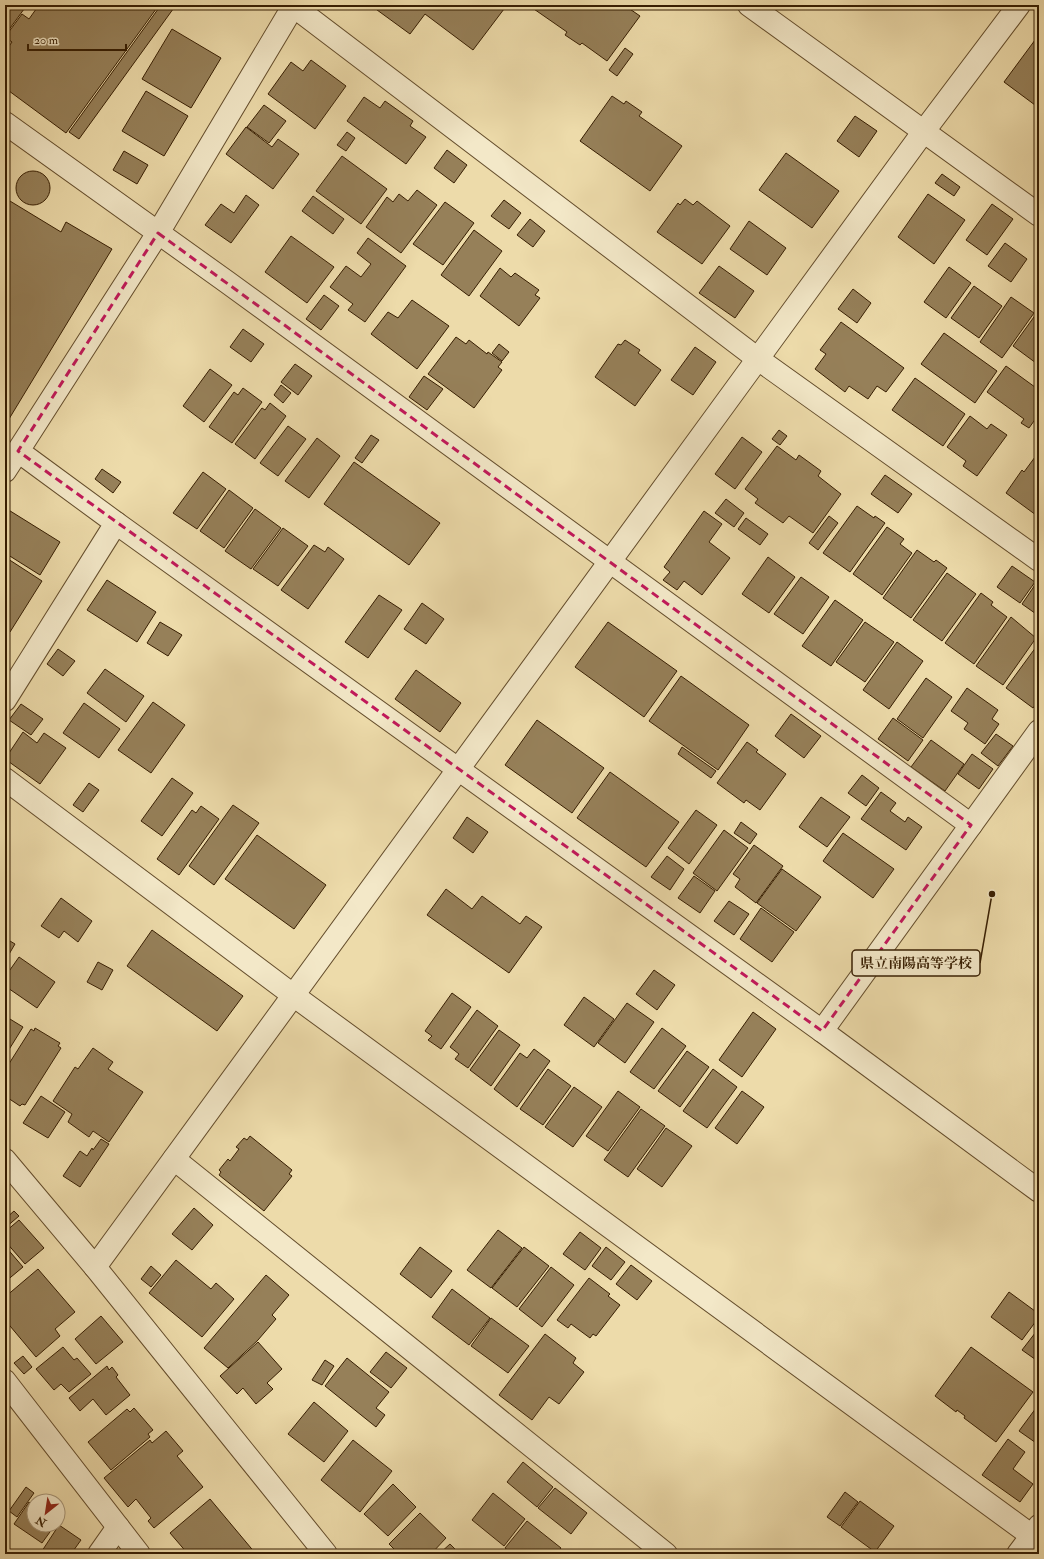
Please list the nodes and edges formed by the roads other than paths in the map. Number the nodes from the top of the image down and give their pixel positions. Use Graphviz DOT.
graph roads {
  1 [pos="293,5"];
  2 [pos="749,5"];
  3 [pos="1019,5"];
  4 [pos="5,123"];
  5 [pos="924,131"];
  6 [pos="1039,215"];
  7 [pos="158,233"];
  8 [pos="758,359"];
  9 [pos="18,451"];
  10 [pos="5,471"];
  11 [pos="116,523"];
  12 [pos="1039,560"];
  13 [pos="610,562"];
  14 [pos="5,700"];
  15 [pos="1039,730"];
  16 [pos="458,770"];
  17 [pos="5,779"];
  18 [pos="971,825"];
  19 [pos="293,995"];
  20 [pos="822,1031"];
  21 [pos="174,1159"];
  22 [pos="5,1160"];
  23 [pos="1039,1190"];
  24 [pos="95,1267"];
  25 [pos="5,1381"];
  26 [pos="118,1527"];
  27 [pos="1037,1534"];
  28 [pos="99,1554"];
  29 [pos="139,1554"];
  30 [pos="326,1554"];
  31 [pos="666,1554"];
  32 [pos="1018,1554"];
  1 -- 7 [label="street"];
  1 -- 8 [label="street"];
  2 -- 5 [label="street"];
  3 -- 5 [label="street"];
  4 -- 7 [label="street"];
  5 -- 6 [label="street"];
  5 -- 8 [label="street"];
  7 -- 9 [label="street"];
  7 -- 13 [label="street"];
  8 -- 12 [label="street"];
  8 -- 13 [label="street"];
  9 -- 10 [label="street"];
  9 -- 11 [label="street"];
  11 -- 14 [label="street"];
  11 -- 16 [label="street"];
  13 -- 16 [label="street"];
  13 -- 18 [label="street"];
  15 -- 18 [label="street"];
  16 -- 19 [label="street"];
  16 -- 20 [label="street"];
  17 -- 19 [label="street"];
  18 -- 20 [label="street"];
  19 -- 21 [label="street"];
  19 -- 27 [label="street"];
  20 -- 23 [label="street"];
  21 -- 24 [label="street"];
  21 -- 31 [label="street"];
  22 -- 24 [label="street"];
  24 -- 30 [label="street"];
  25 -- 26 [label="street"];
  26 -- 28 [label="street"];
  26 -- 29 [label="street"];
  27 -- 32 [label="street"];
}
